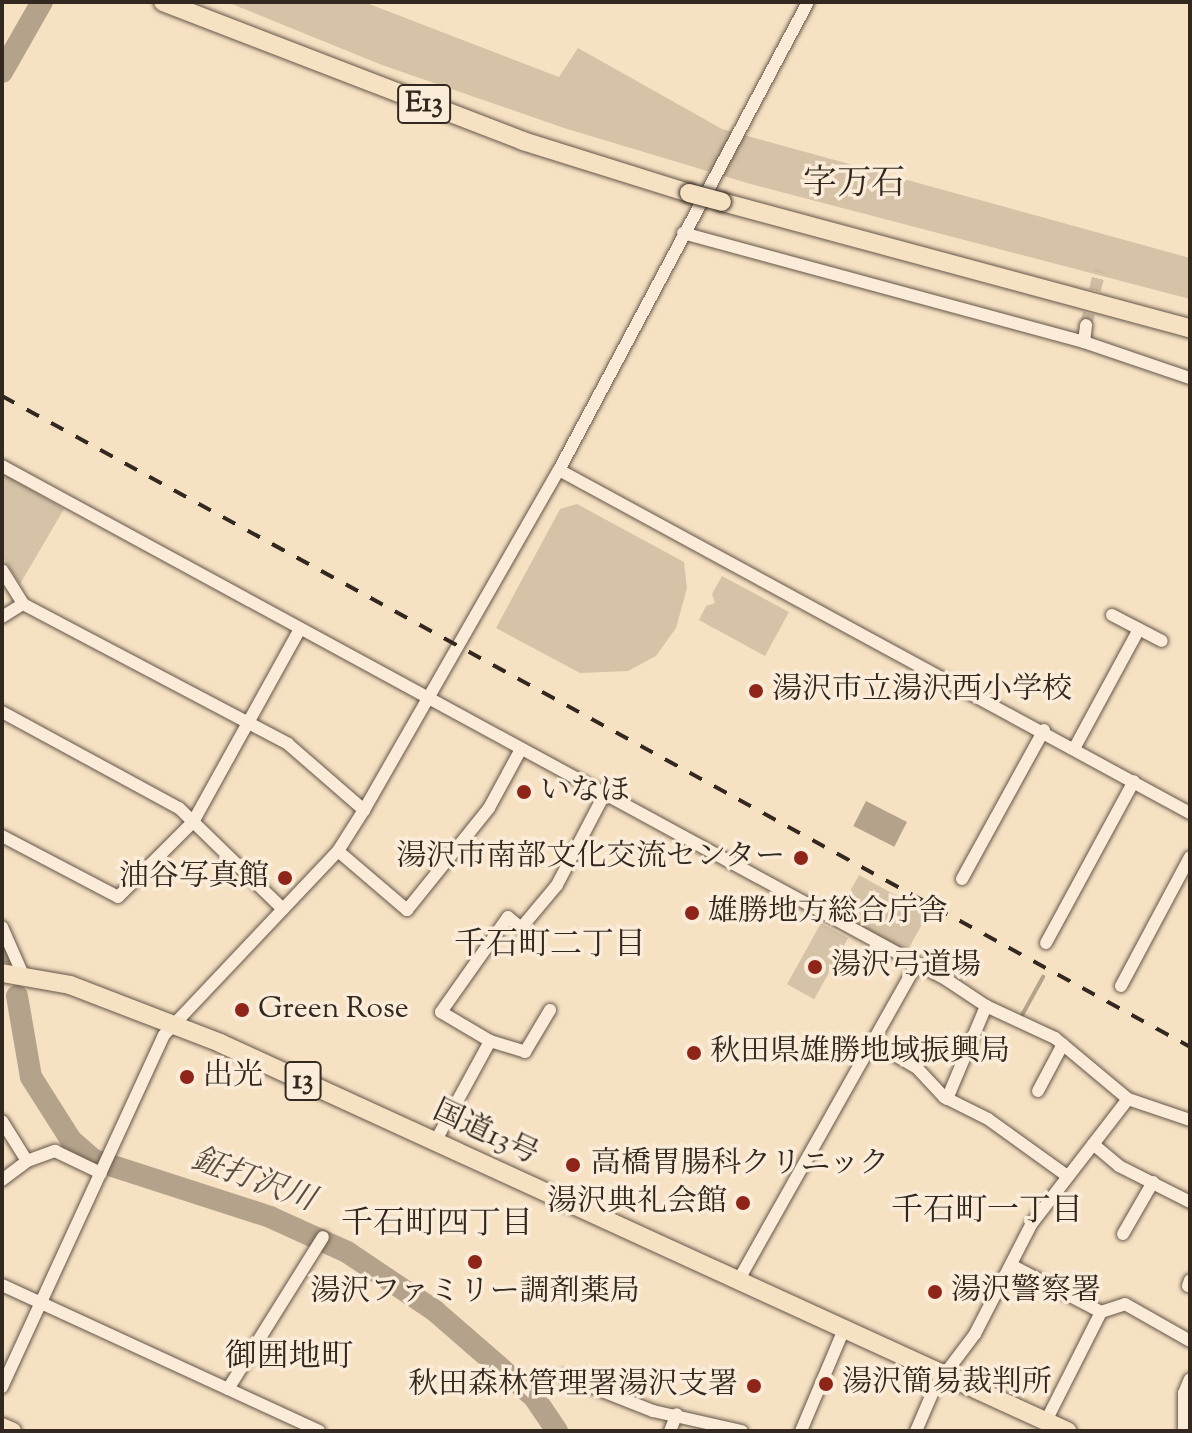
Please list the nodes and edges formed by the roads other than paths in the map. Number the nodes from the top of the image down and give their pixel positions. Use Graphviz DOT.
graph roads {
  1 [pos="163,2"];
  2 [pos="808,2"];
  3 [pos="683,233"];
  4 [pos="1086,325"];
  5 [pos="1190,328"];
  6 [pos="1084,342"];
  7 [pos="1188,378"];
  8 [pos="2,466"];
  9 [pos="559,470"];
  10 [pos="2,570"];
  11 [pos="23,604"];
  12 [pos="1112,615"];
  13 [pos="2,617"];
  14 [pos="300,629"];
  15 [pos="1139,629"];
  16 [pos="1162,641"];
  17 [pos="429,698"];
  18 [pos="2,712"];
  19 [pos="247,724"];
  20 [pos="1044,730"];
  21 [pos="1075,747"];
  22 [pos="521,749"];
  23 [pos="1134,781"];
  24 [pos="605,793"];
  25 [pos="364,810"];
  26 [pos="1190,813"];
  27 [pos="193,822"];
  28 [pos="2,836"];
  29 [pos="338,851"];
  30 [pos="1190,857"];
  31 [pos="962,879"];
  32 [pos="283,909"];
  33 [pos="2,927"];
  34 [pos="1046,943"];
  35 [pos="917,963"];
  36 [pos="2,973"];
  37 [pos="24,977"];
  38 [pos="1121,986"];
  39 [pos="986,1006"];
  40 [pos="550,1010"];
  41 [pos="171,1023"];
  42 [pos="490,1041"];
  43 [pos="874,1043"];
  44 [pos="1063,1044"];
  45 [pos="1038,1091"];
  46 [pos="947,1099"];
  47 [pos="1128,1099"];
  48 [pos="1190,1120"];
  49 [pos="2,1121"];
  50 [pos="435,1142"];
  51 [pos="1093,1144"];
  52 [pos="27,1161"];
  53 [pos="104,1168"];
  54 [pos="1067,1176"];
  55 [pos="2,1180"];
  56 [pos="1153,1182"];
  57 [pos="1190,1202"];
  58 [pos="1123,1234"];
  59 [pos="321,1240"];
  60 [pos="1013,1266"];
  61 [pos="738,1281"];
  62 [pos="2,1285"];
  63 [pos="43,1303"];
  64 [pos="1101,1312"];
  65 [pos="844,1329"];
  66 [pos="1190,1341"];
  67 [pos="945,1375"];
  68 [pos="564,1376"];
  69 [pos="1190,1379"];
  70 [pos="2,1387"];
  71 [pos="228,1389"];
  72 [pos="677,1414"];
  73 [pos="1046,1421"];
  74 [pos="2,1426"];
  75 [pos="13,1431"];
  76 [pos="319,1431"];
  77 [pos="670,1431"];
  78 [pos="742,1431"];
  79 [pos="801,1431"];
  80 [pos="916,1431"];
  81 [pos="1067,1431"];
  82 [pos="1184,1431"];
  1 -- 5 [label="highway, E13, bridge"];
  2 -- 3 [label="street"];
  3 -- 6 [label="street"];
  3 -- 9 [label="street"];
  4 -- 6 [label="street"];
  6 -- 7 [label="street"];
  8 -- 14 [label="street"];
  9 -- 17 [label="street"];
  9 -- 20 [label="street"];
  10 -- 11 [label="street"];
  11 -- 13 [label="street"];
  11 -- 19 [label="street"];
  12 -- 15 [label="street"];
  14 -- 17 [label="street"];
  14 -- 19 [label="street"];
  15 -- 16 [label="street"];
  15 -- 21 [label="street"];
  17 -- 22 [label="street"];
  17 -- 25 [label="street"];
  18 -- 27 [label="street"];
  19 -- 25 [label="street"];
  19 -- 27 [label="street"];
  20 -- 21 [label="street"];
  20 -- 31 [label="street"];
  21 -- 23 [label="street"];
  22 -- 24 [label="street"];
  22 -- 29 [label="street"];
  23 -- 26 [label="street"];
  23 -- 34 [label="street"];
  24 -- 35 [label="street"];
  24 -- 42 [label="street"];
  25 -- 29 [label="street"];
  27 -- 28 [label="street"];
  27 -- 32 [label="street"];
  29 -- 32 [label="street"];
  30 -- 38 [label="street"];
  32 -- 41 [label="street"];
  33 -- 37 [label="street"];
  35 -- 39 [label="street"];
  35 -- 43 [label="street"];
  36 -- 37 [label="highway, 国道13号 / 13"];
  37 -- 41 [label="highway, 国道13号 / 13"];
  39 -- 44 [label="street"];
  39 -- 46 [label="street"];
  40 -- 42 [label="street"];
  41 -- 50 [label="highway, 国道13号 / 13"];
  41 -- 53 [label="street"];
  42 -- 50 [label="street"];
  43 -- 46 [label="street"];
  43 -- 61 [label="street"];
  44 -- 45 [label="street"];
  44 -- 47 [label="street"];
  46 -- 54 [label="street"];
  47 -- 48 [label="street"];
  47 -- 51 [label="street"];
  49 -- 52 [label="street"];
  50 -- 61 [label="highway, 国道13号 / 13"];
  51 -- 54 [label="street"];
  51 -- 56 [label="street"];
  52 -- 53 [label="street"];
  52 -- 55 [label="street"];
  53 -- 63 [label="street"];
  54 -- 60 [label="street"];
  56 -- 57 [label="street"];
  56 -- 58 [label="street"];
  59 -- 71 [label="street"];
  60 -- 64 [label="street"];
  60 -- 67 [label="street"];
  61 -- 65 [label="highway, 国道13号 / 13"];
  62 -- 63 [label="street"];
  63 -- 70 [label="street"];
  63 -- 71 [label="street"];
  64 -- 66 [label="street"];
  64 -- 73 [label="street"];
  65 -- 67 [label="highway, 国道13号 / 13"];
  65 -- 79 [label="street"];
  67 -- 73 [label="highway, 国道13号 / 13"];
  67 -- 80 [label="street"];
  68 -- 72 [label="street"];
  69 -- 82 [label="street"];
  71 -- 76 [label="street"];
  72 -- 77 [label="street"];
  72 -- 78 [label="street"];
  73 -- 81 [label="highway, 国道13号 / 13"];
  74 -- 75 [label="main road"];
}
